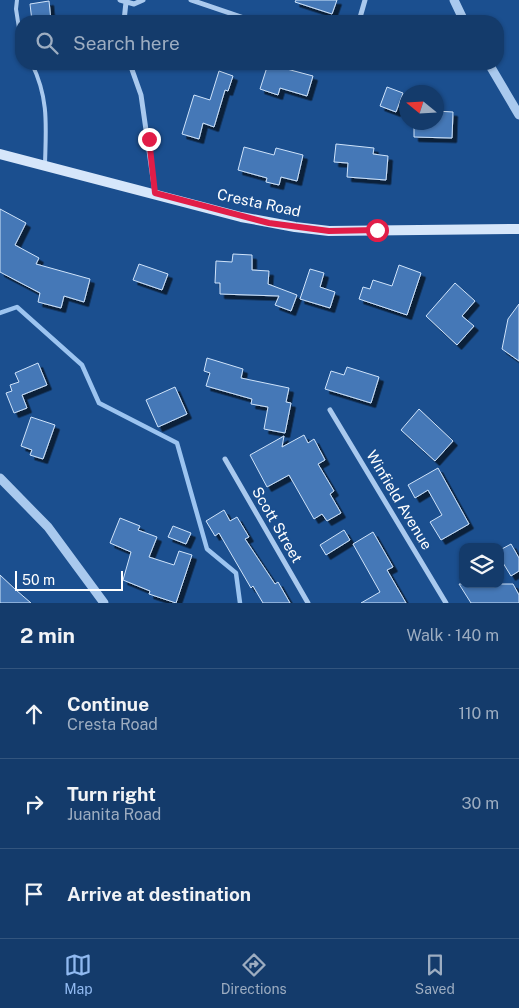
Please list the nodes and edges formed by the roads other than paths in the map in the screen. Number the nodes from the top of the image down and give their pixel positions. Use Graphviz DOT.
graph roads {
  1 [pos="17,0"];
  2 [pos="143,0"];
  3 [pos="191,0"];
  4 [pos="366,0"];
  5 [pos="454,0"];
  6 [pos="123,1"];
  7 [pos="17,15"];
  8 [pos="124,15"];
  9 [pos="235,15"];
  10 [pos="361,15"];
  11 [pos="461,15"];
  12 [pos="35,70"];
  13 [pos="132,70"];
  14 [pos="493,70"];
  15 [pos="519,115"];
  16 [pos="0,154"];
  17 [pos="45,166"];
  18 [pos="155,193"];
  19 [pos="519,228"];
  20 [pos="330,410"];
  21 [pos="225,459"];
  22 [pos="0,478"];
  23 [pos="104,603"];
  24 [pos="308,603"];
  25 [pos="446,603"];
  1 -- 7 [label="lane"];
  2 -- 6 [label="street"];
  3 -- 9 [label="street"];
  4 -- 10 [label="street"];
  5 -- 11 [label="street"];
  6 -- 8 [label="street"];
  12 -- 17 [label="lane"];
  13 -- 18 [label="street"];
  14 -- 15 [label="street"];
  16 -- 17 [label="main road, Cresta Road"];
  17 -- 18 [label="main road, Cresta Road"];
  18 -- 19 [label="main road, Cresta Road"];
  20 -- 25 [label="street, Winfield Avenue"];
  21 -- 24 [label="street, Scott Street"];
  22 -- 23 [label="street"];
}
